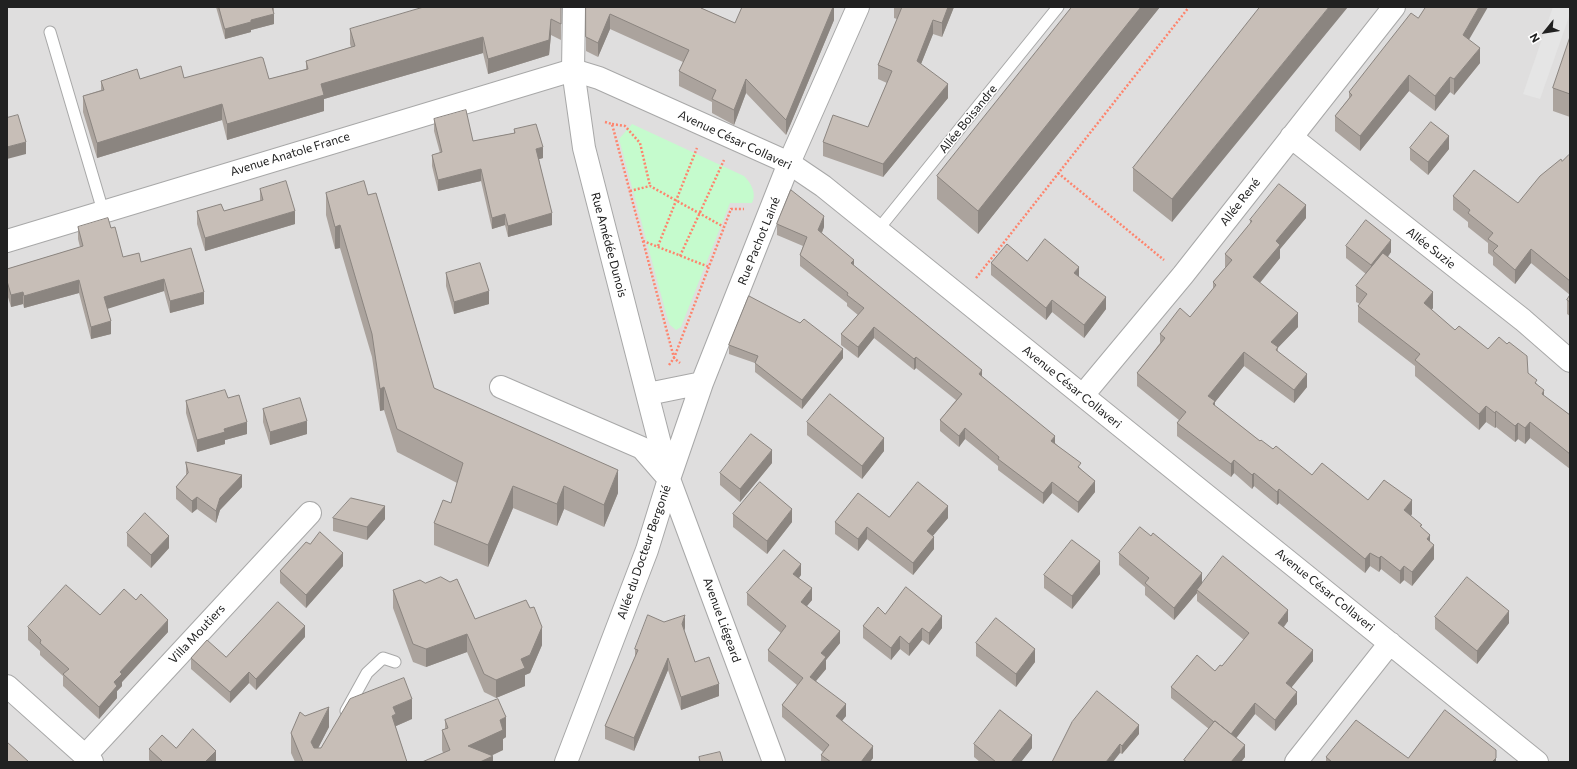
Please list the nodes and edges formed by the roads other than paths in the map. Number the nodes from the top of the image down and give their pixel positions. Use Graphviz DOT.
graph roads {
  1 [pos="574,7"];
  2 [pos="858,7"];
  3 [pos="1058,7"];
  4 [pos="1394,7"];
  5 [pos="50,32"];
  6 [pos="573,70"];
  7 [pos="1290,137"];
  8 [pos="789,163"];
  9 [pos="103,211"];
  10 [pos="877,231"];
  11 [pos="7,241"];
  12 [pos="1570,361"];
  13 [pos="704,380"];
  14 [pos="501,387"];
  15 [pos="648,393"];
  16 [pos="1083,395"];
  17 [pos="669,479"];
  18 [pos="310,513"];
  19 [pos="1390,644"];
  20 [pos="395,662"];
  21 [pos="7,686"];
  22 [pos="341,721"];
  23 [pos="88,759"];
  24 [pos="566,762"];
  25 [pos="774,762"];
  26 [pos="1296,762"];
  27 [pos="1537,762"];
  1 -- 6 [label="street, Rue Amédée Dunois"];
  2 -- 8 [label="street, Rue Pachot Lainé"];
  3 -- 10 [label="lane, Allée Boisandre"];
  4 -- 7 [label="street, Allée René"];
  5 -- 9 [label="lane"];
  6 -- 8 [label="street, Avenue César Collaveri"];
  6 -- 9 [label="street, Avenue Anatole France"];
  6 -- 15 [label="street, Rue Amédée Dunois"];
  7 -- 12 [label="street, Allée Suzie"];
  7 -- 16 [label="street, Allée René"];
  8 -- 10 [label="street, Avenue César Collaveri"];
  8 -- 13 [label="street, Rue Pachot Lainé"];
  9 -- 11 [label="street, Avenue Anatole France"];
  10 -- 16 [label="street, Avenue César Collaveri"];
  13 -- 15 [label="street"];
  13 -- 17 [label="street, Rue Pachot Lainé"];
  14 -- 17 [label="street, Allée du Docteur Bergonié"];
  15 -- 17 [label="street, Rue Amédée Dunois"];
  16 -- 19 [label="street, Avenue César Collaveri"];
  17 -- 24 [label="street, Allée du Docteur Bergonié"];
  17 -- 25 [label="street, Avenue Liégeard"];
  18 -- 23 [label="street, Villa Moutiers"];
  19 -- 26 [label="street"];
  19 -- 27 [label="street, Avenue César Collaveri"];
  20 -- 22 [label="lane"];
  21 -- 23 [label="street"];
}
